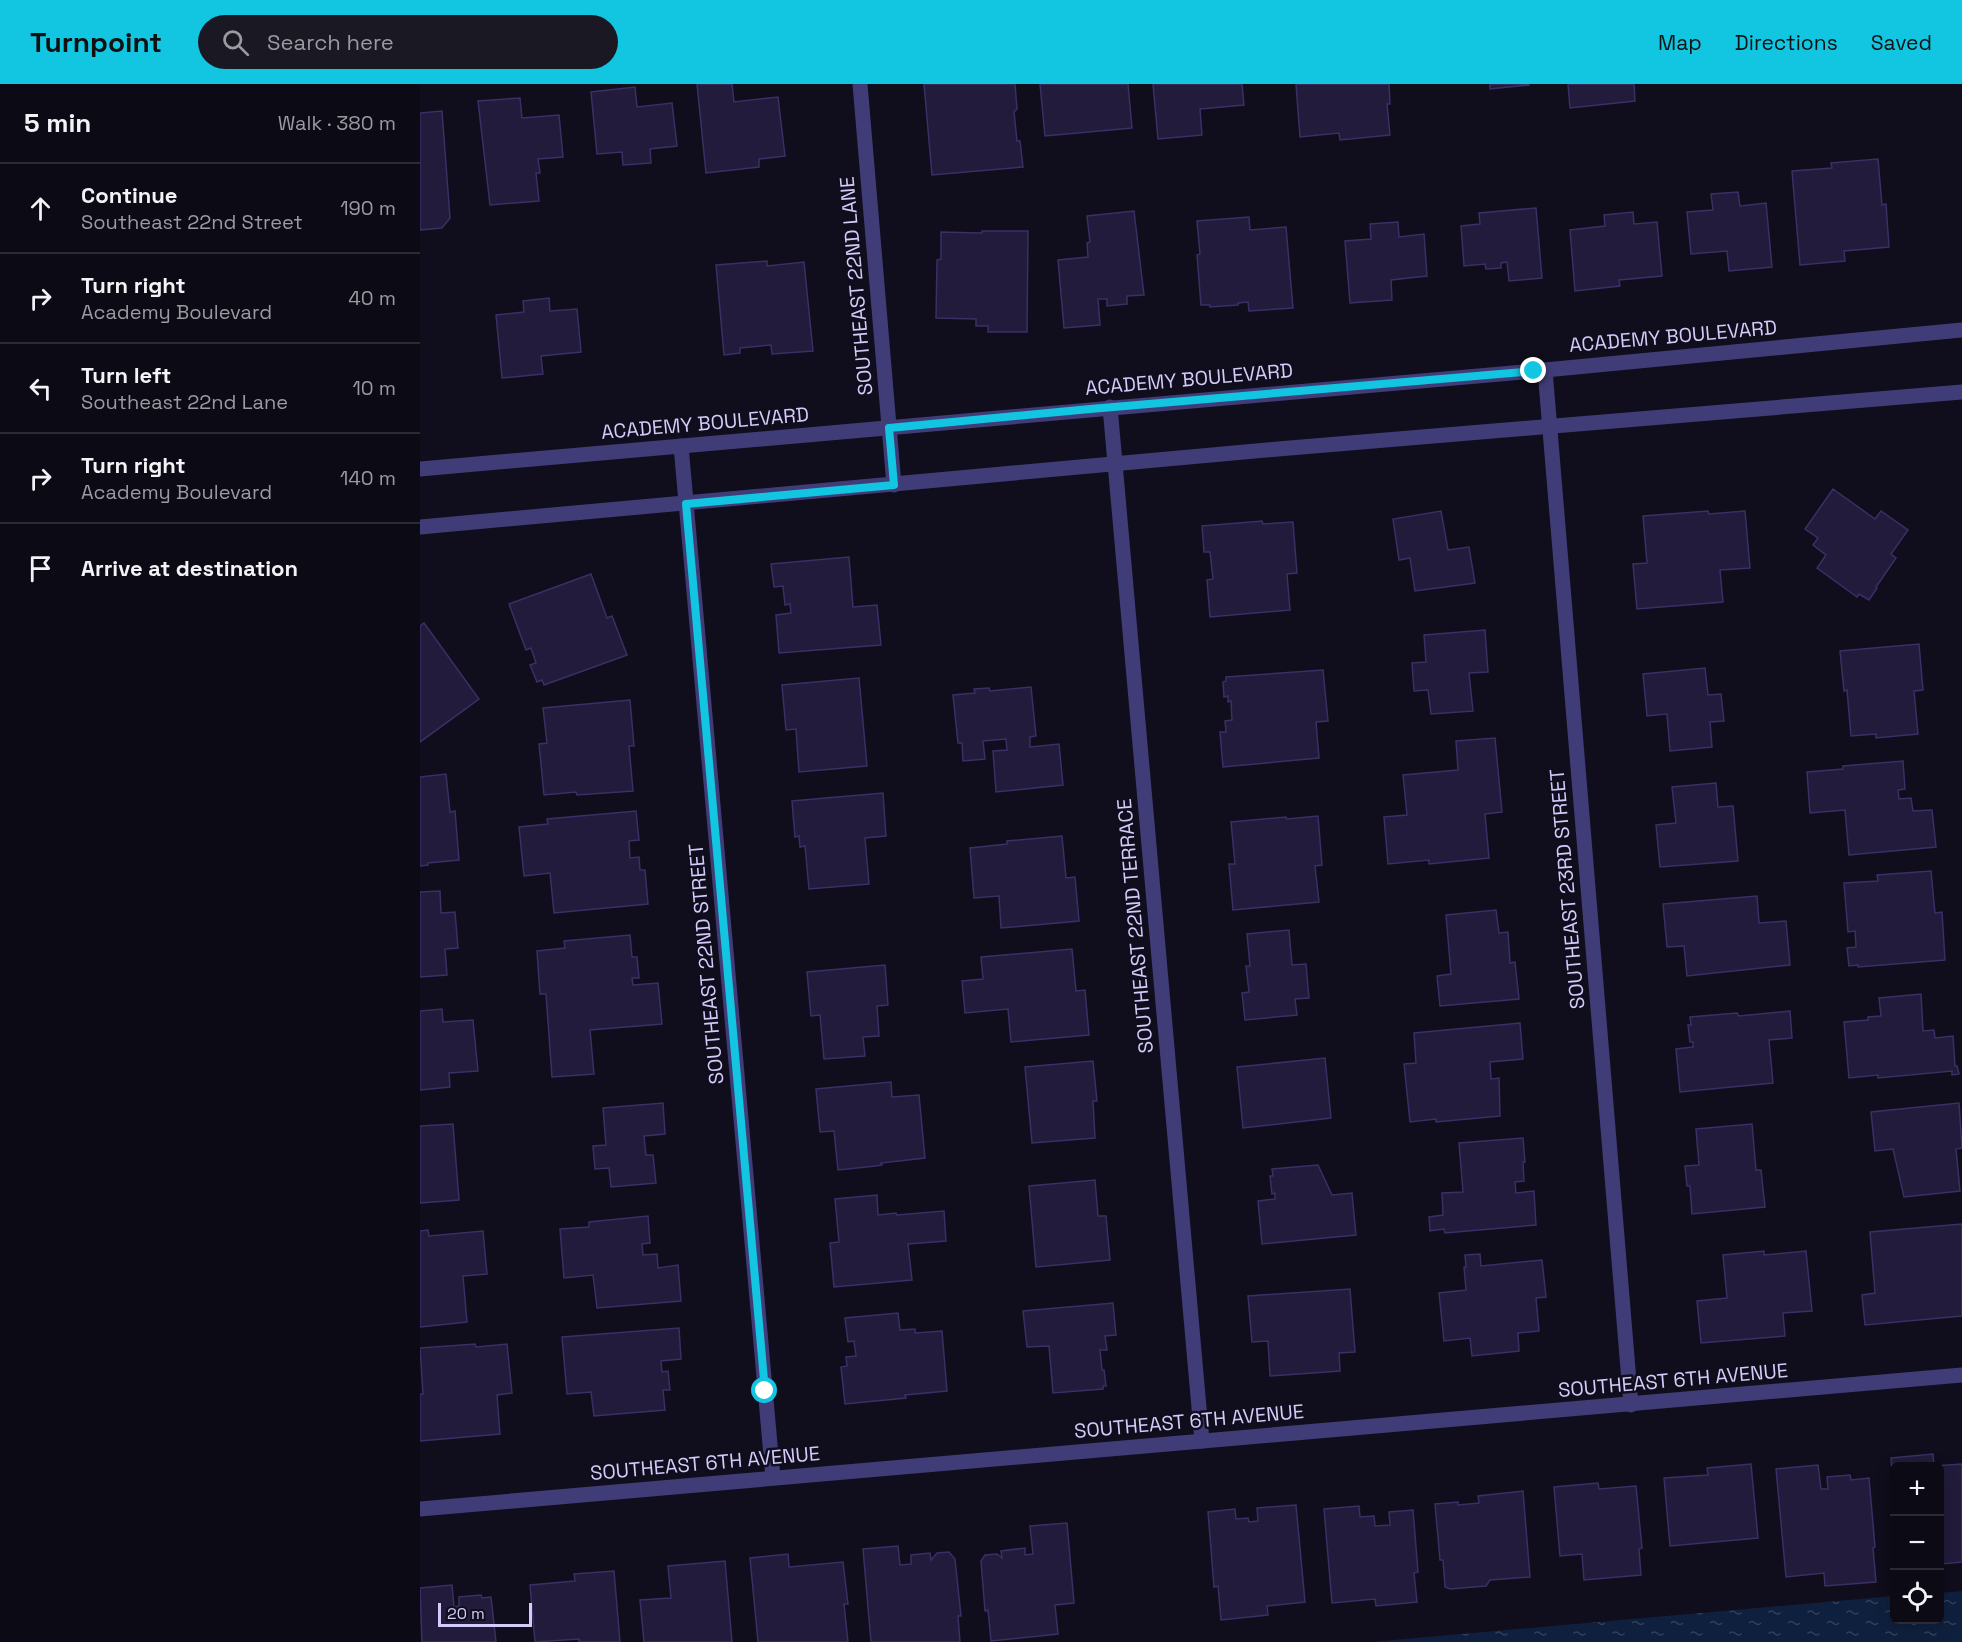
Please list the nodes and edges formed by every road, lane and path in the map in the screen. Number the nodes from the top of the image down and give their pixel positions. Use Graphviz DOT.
graph roads {
  1 [pos="860,84"];
  2 [pos="1962,330"];
  3 [pos="1545,370"];
  4 [pos="1962,392"];
  5 [pos="1110,407"];
  6 [pos="889,428"];
  7 [pos="1550,428"];
  8 [pos="681,446"];
  9 [pos="1115,464"];
  10 [pos="420,469"];
  11 [pos="894,485"];
  12 [pos="686,504"];
  13 [pos="420,527"];
  14 [pos="1962,1376"];
  15 [pos="1631,1405"];
  16 [pos="1202,1440"];
  17 [pos="773,1478"];
  18 [pos="420,1509"];
  1 -- 6 [label="street, SOUTHEAST 22ND LANE"];
  2 -- 3 [label="street, ACADEMY BOULEVARD"];
  3 -- 5 [label="street, ACADEMY BOULEVARD"];
  3 -- 7 [label="street, SOUTHEAST 23RD STREET"];
  4 -- 7 [label="street"];
  5 -- 6 [label="street, ACADEMY BOULEVARD"];
  5 -- 9 [label="street, SOUTHEAST 22ND TERRACE"];
  6 -- 8 [label="street, ACADEMY BOULEVARD"];
  6 -- 11 [label="street, SOUTHEAST 22ND LANE"];
  7 -- 9 [label="street"];
  7 -- 15 [label="street, SOUTHEAST 23RD STREET"];
  8 -- 10 [label="street, ACADEMY BOULEVARD"];
  8 -- 12 [label="street, SOUTHEAST 22ND STREET"];
  9 -- 11 [label="street"];
  9 -- 16 [label="street, SOUTHEAST 22ND TERRACE"];
  11 -- 12 [label="street"];
  12 -- 13 [label="street"];
  12 -- 17 [label="street, SOUTHEAST 22ND STREET"];
  14 -- 15 [label="street, SOUTHEAST 6TH AVENUE"];
  15 -- 16 [label="street, SOUTHEAST 6TH AVENUE"];
  16 -- 17 [label="street, SOUTHEAST 6TH AVENUE"];
  17 -- 18 [label="street, SOUTHEAST 6TH AVENUE"];
}
